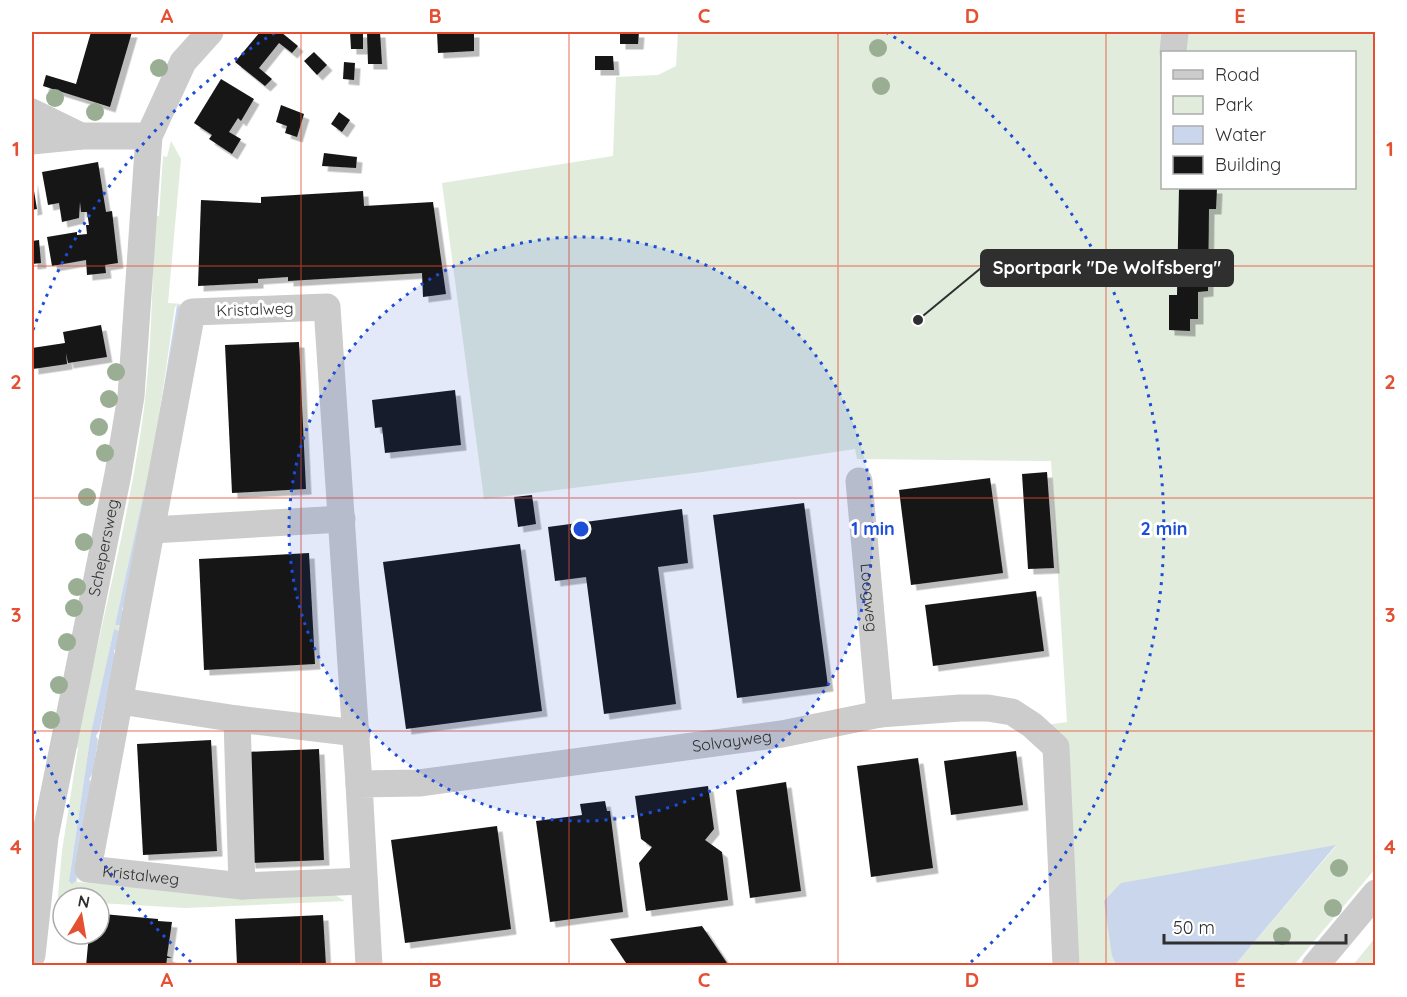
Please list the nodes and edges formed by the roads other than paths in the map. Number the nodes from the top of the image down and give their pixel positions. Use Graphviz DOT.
graph roads {
  1 [pos="210,32"];
  2 [pos="1175,32"];
  3 [pos="1173,51"];
  4 [pos="32,112"];
  5 [pos="82,136"];
  6 [pos="149,136"];
  7 [pos="32,141"];
  8 [pos="859,481"];
  9 [pos="342,519"];
  10 [pos="152,530"];
  11 [pos="120,701"];
  12 [pos="880,714"];
  13 [pos="237,719"];
  14 [pos="357,733"];
  15 [pos="359,784"];
  16 [pos="364,881"];
  17 [pos="242,886"];
  18 [pos="1376,893"];
  19 [pos="32,955"];
  20 [pos="369,966"];
  21 [pos="1066,966"];
  22 [pos="1315,966"];
  1 -- 6 [label="street"];
  2 -- 3 [label="street"];
  4 -- 5 [label="street"];
  5 -- 6 [label="street"];
  5 -- 7 [label="street"];
  6 -- 19 [label="street, Schepersweg"];
  8 -- 12 [label="street, Loogweg"];
  9 -- 10 [label="street"];
  9 -- 10 [label="street, Kristalweg"];
  9 -- 14 [label="street, Kristalweg"];
  10 -- 11 [label="street, Kristalweg"];
  11 -- 13 [label="street"];
  11 -- 17 [label="street, Kristalweg"];
  12 -- 15 [label="street, Solvayweg"];
  12 -- 21 [label="street, Solvayweg"];
  13 -- 14 [label="street"];
  13 -- 17 [label="street"];
  14 -- 15 [label="street, Kristalweg"];
  15 -- 16 [label="street"];
  16 -- 17 [label="street, Kristalweg"];
  16 -- 20 [label="street"];
  18 -- 22 [label="street"];
}
